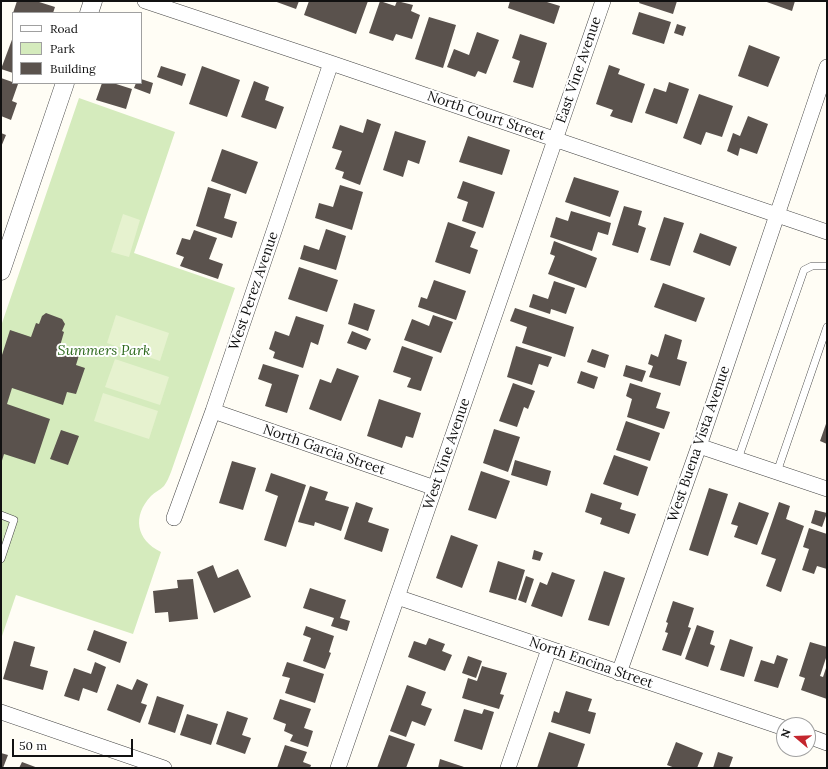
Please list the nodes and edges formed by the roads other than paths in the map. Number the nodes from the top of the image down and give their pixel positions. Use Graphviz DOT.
graph roads {
  1 [pos="93,1"];
  2 [pos="145,1"];
  3 [pos="602,1"];
  4 [pos="89,12"];
  5 [pos="331,63"];
  6 [pos="827,67"];
  7 [pos="65,84"];
  8 [pos="555,139"];
  9 [pos="776,213"];
  10 [pos="827,232"];
  11 [pos="827,266"];
  12 [pos="1,271"];
  13 [pos="827,327"];
  14 [pos="213,411"];
  15 [pos="699,446"];
  16 [pos="738,459"];
  17 [pos="777,472"];
  18 [pos="434,488"];
  19 [pos="827,489"];
  20 [pos="1,515"];
  21 [pos="174,518"];
  22 [pos="1,559"];
  23 [pos="397,597"];
  24 [pos="549,649"];
  25 [pos="620,673"];
  26 [pos="1,712"];
  27 [pos="776,725"];
  28 [pos="816,739"];
  29 [pos="827,743"];
  30 [pos="164,768"];
  31 [pos="338,768"];
  32 [pos="508,768"];
  1 -- 4 [label="street"];
  2 -- 5 [label="street, North Court Street"];
  3 -- 8 [label="street, East Vine Avenue"];
  5 -- 8 [label="street, North Court Street"];
  5 -- 14 [label="street, West Perez Avenue"];
  6 -- 9 [label="street, West Buena Vista Avenue"];
  7 -- 12 [label="street"];
  8 -- 9 [label="street, North Court Street"];
  8 -- 18 [label="street, West Vine Avenue"];
  9 -- 10 [label="street, North Court Street"];
  9 -- 15 [label="street, West Buena Vista Avenue"];
  11 -- 16 [label="lane"];
  13 -- 17 [label="lane"];
  14 -- 18 [label="street, North Garcia Street"];
  14 -- 21 [label="street, West Perez Avenue"];
  15 -- 16 [label="street"];
  15 -- 25 [label="street, West Buena Vista Avenue"];
  16 -- 17 [label="street"];
  17 -- 19 [label="street"];
  18 -- 23 [label="street, West Vine Avenue"];
  20 -- 22 [label="lane"];
  23 -- 24 [label="street, North Encina Street"];
  23 -- 31 [label="street, West Vine Avenue"];
  24 -- 25 [label="street, North Encina Street"];
  24 -- 32 [label="street"];
  25 -- 27 [label="street, North Encina Street"];
  26 -- 30 [label="street"];
  28 -- 29 [label="street"];
}
